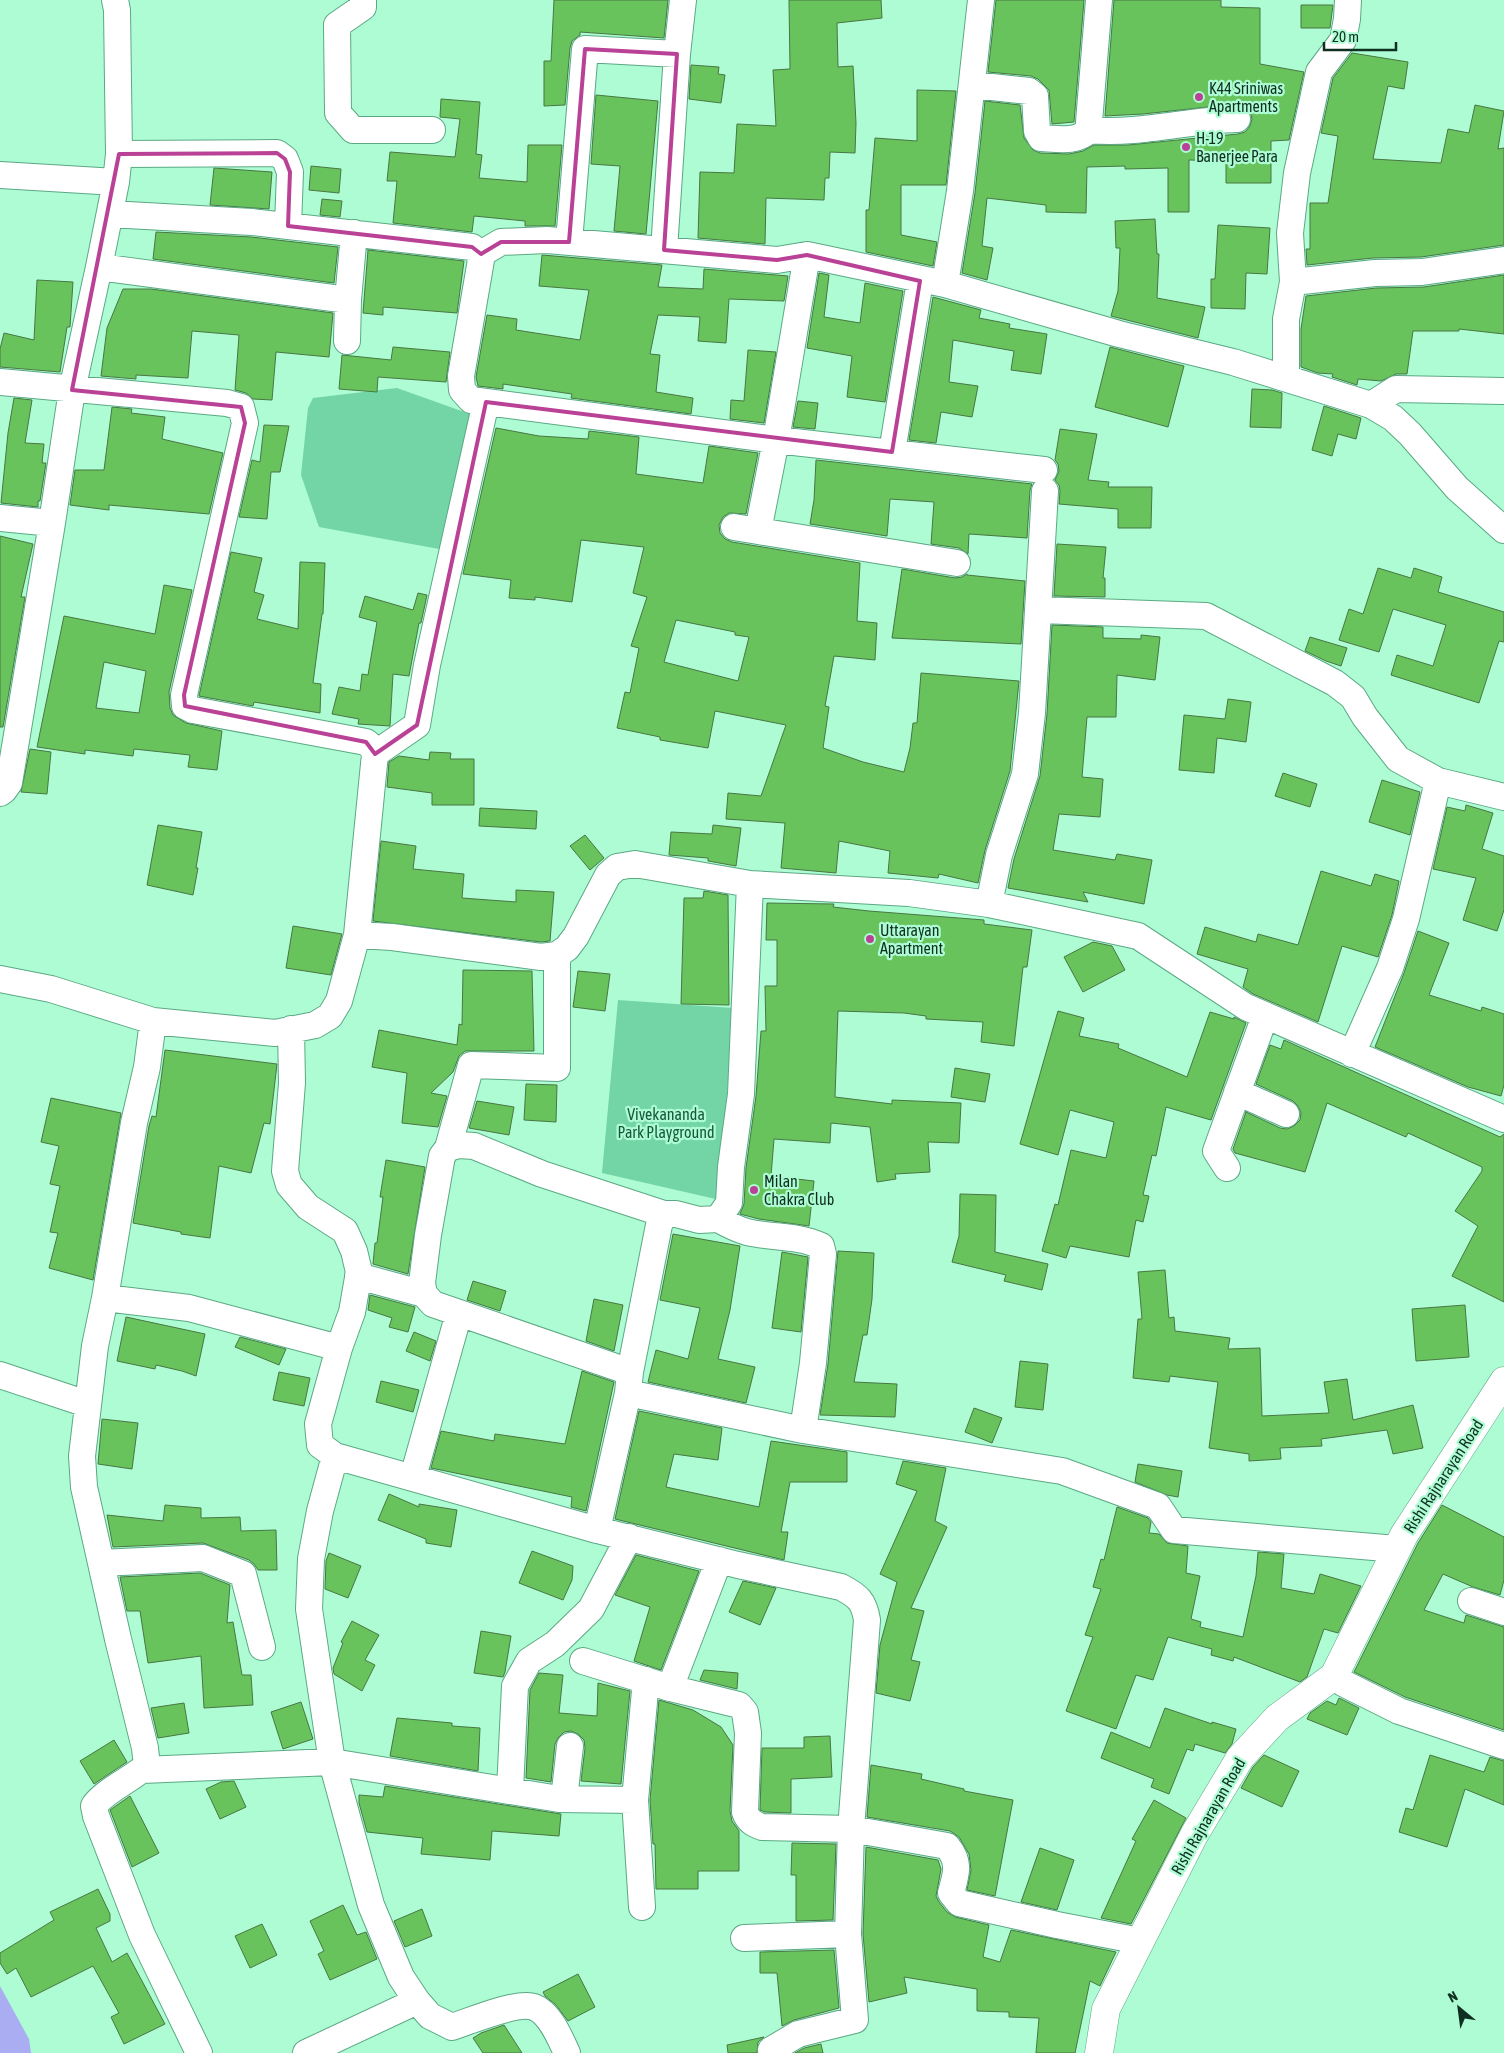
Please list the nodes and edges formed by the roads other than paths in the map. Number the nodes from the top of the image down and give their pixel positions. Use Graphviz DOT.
graph roads {
  1 [pos="115,0"];
  2 [pos="363,0"];
  3 [pos="683,0"];
  4 [pos="982,0"];
  5 [pos="1099,0"];
  6 [pos="1348,0"];
  7 [pos="678,54"];
  8 [pos="973,85"];
  9 [pos="1237,119"];
  10 [pos="432,130"];
  11 [pos="1090,130"];
  12 [pos="119,154"];
  13 [pos="0,175"];
  14 [pos="116,182"];
  15 [pos="110,214"];
  16 [pos="288,226"];
  17 [pos="354,234"];
  18 [pos="570,242"];
  19 [pos="664,250"];
  20 [pos="479,255"];
  21 [pos="807,255"];
  22 [pos="1504,260"];
  23 [pos="99,267"];
  24 [pos="932,282"];
  25 [pos="1293,282"];
  26 [pos="348,300"];
  27 [pos="347,341"];
  28 [pos="1286,378"];
  29 [pos="0,382"];
  30 [pos="72,390"];
  31 [pos="1504,391"];
  32 [pos="486,402"];
  33 [pos="1371,405"];
  34 [pos="776,440"];
  35 [pos="892,452"];
  36 [pos="0,518"];
  37 [pos="52,523"];
  38 [pos="1504,530"];
  39 [pos="956,563"];
  40 [pos="1039,610"];
  41 [pos="375,754"];
  42 [pos="1438,781"];
  43 [pos="0,793"];
  44 [pos="1504,797"];
  45 [pos="750,884"];
  46 [pos="989,904"];
  47 [pos="357,935"];
  48 [pos="557,955"];
  49 [pos="0,979"];
  50 [pos="1265,1016"];
  51 [pos="153,1021"];
  52 [pos="291,1029"];
  53 [pos="1352,1054"];
  54 [pos="1237,1092"];
  55 [pos="1286,1114"];
  56 [pos="1504,1119"];
  57 [pos="448,1148"];
  58 [pos="1227,1168"];
  59 [pos="664,1214"];
  60 [pos="718,1219"];
  61 [pos="358,1276"];
  62 [pos="424,1294"];
  63 [pos="105,1298"];
  64 [pos="459,1313"];
  65 [pos="339,1348"];
  66 [pos="0,1375"];
  67 [pos="1504,1380"];
  68 [pos="629,1383"];
  69 [pos="87,1404"];
  70 [pos="803,1430"];
  71 [pos="335,1456"];
  72 [pos="413,1477"];
  73 [pos="597,1530"];
  74 [pos="629,1537"];
  75 [pos="1397,1549"];
  76 [pos="719,1560"];
  77 [pos="101,1563"];
  78 [pos="1472,1601"];
  79 [pos="1504,1612"];
  80 [pos="262,1647"];
  81 [pos="583,1661"];
  82 [pos="1334,1676"];
  83 [pos="658,1684"];
  84 [pos="570,1746"];
  85 [pos="1504,1746"];
  86 [pos="332,1762"];
  87 [pos="142,1770"];
  88 [pos="510,1790"];
  89 [pos="564,1799"];
  90 [pos="635,1800"];
  91 [pos="851,1829"];
  92 [pos="642,1907"];
  93 [pos="848,1934"];
  94 [pos="744,1938"];
  95 [pos="1140,1941"];
  96 [pos="417,2001"];
  97 [pos="199,2053"];
  98 [pos="306,2053"];
  99 [pos="567,2053"];
  100 [pos="772,2053"];
  101 [pos="1100,2053"];
  1 -- 12 [label="street"];
  2 -- 10 [label="street"];
  3 -- 7 [label="street"];
  4 -- 8 [label="street"];
  5 -- 11 [label="street"];
  6 -- 25 [label="street"];
  7 -- 18 [label="street"];
  7 -- 19 [label="street"];
  8 -- 11 [label="street"];
  8 -- 24 [label="street"];
  9 -- 11 [label="street"];
  12 -- 14 [label="street"];
  12 -- 16 [label="street"];
  13 -- 14 [label="street"];
  14 -- 15 [label="street"];
  15 -- 16 [label="street"];
  15 -- 23 [label="street"];
  16 -- 17 [label="street"];
  17 -- 20 [label="street"];
  17 -- 26 [label="street"];
  18 -- 19 [label="street"];
  18 -- 20 [label="street"];
  19 -- 21 [label="street"];
  20 -- 32 [label="street"];
  21 -- 24 [label="street"];
  21 -- 34 [label="street"];
  22 -- 25 [label="street"];
  23 -- 26 [label="street"];
  23 -- 30 [label="street"];
  24 -- 28 [label="street"];
  24 -- 35 [label="street"];
  25 -- 28 [label="street"];
  26 -- 27 [label="street"];
  28 -- 33 [label="street"];
  29 -- 30 [label="street"];
  30 -- 37 [label="street"];
  30 -- 41 [label="street"];
  31 -- 33 [label="street"];
  32 -- 34 [label="street"];
  32 -- 41 [label="street"];
  33 -- 38 [label="street"];
  34 -- 35 [label="street"];
  34 -- 39 [label="street"];
  35 -- 40 [label="street"];
  36 -- 37 [label="street"];
  37 -- 43 [label="street"];
  40 -- 42 [label="street"];
  40 -- 46 [label="street"];
  41 -- 47 [label="street"];
  42 -- 44 [label="street"];
  42 -- 53 [label="street"];
  45 -- 46 [label="street"];
  45 -- 48 [label="street"];
  45 -- 60 [label="street"];
  46 -- 50 [label="street"];
  47 -- 48 [label="street"];
  47 -- 52 [label="street"];
  48 -- 57 [label="street"];
  49 -- 51 [label="street"];
  50 -- 53 [label="street"];
  50 -- 54 [label="street"];
  51 -- 52 [label="street"];
  51 -- 63 [label="street"];
  52 -- 61 [label="street"];
  53 -- 56 [label="street"];
  54 -- 55 [label="street"];
  54 -- 58 [label="street"];
  57 -- 59 [label="street"];
  57 -- 62 [label="street"];
  59 -- 60 [label="street"];
  59 -- 68 [label="street"];
  60 -- 70 [label="street"];
  61 -- 62 [label="street"];
  61 -- 65 [label="street"];
  62 -- 64 [label="street"];
  63 -- 65 [label="street"];
  63 -- 69 [label="street"];
  64 -- 68 [label="street"];
  64 -- 72 [label="street"];
  65 -- 71 [label="street"];
  66 -- 69 [label="street"];
  67 -- 75 [label="main road, Rishi Rajnarayan Road"];
  68 -- 70 [label="street"];
  68 -- 73 [label="street"];
  69 -- 77 [label="street"];
  70 -- 75 [label="street"];
  71 -- 72 [label="street"];
  71 -- 86 [label="street"];
  72 -- 73 [label="street"];
  73 -- 74 [label="street"];
  74 -- 76 [label="street"];
  74 -- 88 [label="street"];
  75 -- 82 [label="main road, Rishi Rajnarayan Road"];
  76 -- 83 [label="street"];
  76 -- 91 [label="street"];
  77 -- 80 [label="street"];
  77 -- 87 [label="street"];
  78 -- 79 [label="street"];
  81 -- 83 [label="street"];
  82 -- 85 [label="street"];
  82 -- 95 [label="main road, Rishi Rajnarayan Road"];
  83 -- 90 [label="street"];
  83 -- 91 [label="street"];
  84 -- 89 [label="street"];
  86 -- 87 [label="street"];
  86 -- 88 [label="street"];
  86 -- 96 [label="street"];
  87 -- 97 [label="street"];
  88 -- 89 [label="street"];
  89 -- 90 [label="street"];
  90 -- 92 [label="street"];
  91 -- 93 [label="street"];
  91 -- 95 [label="street"];
  93 -- 94 [label="street"];
  93 -- 100 [label="street"];
  95 -- 101 [label="main road, Rishi Rajnarayan Road"];
  96 -- 98 [label="street"];
  96 -- 99 [label="street"];
}
